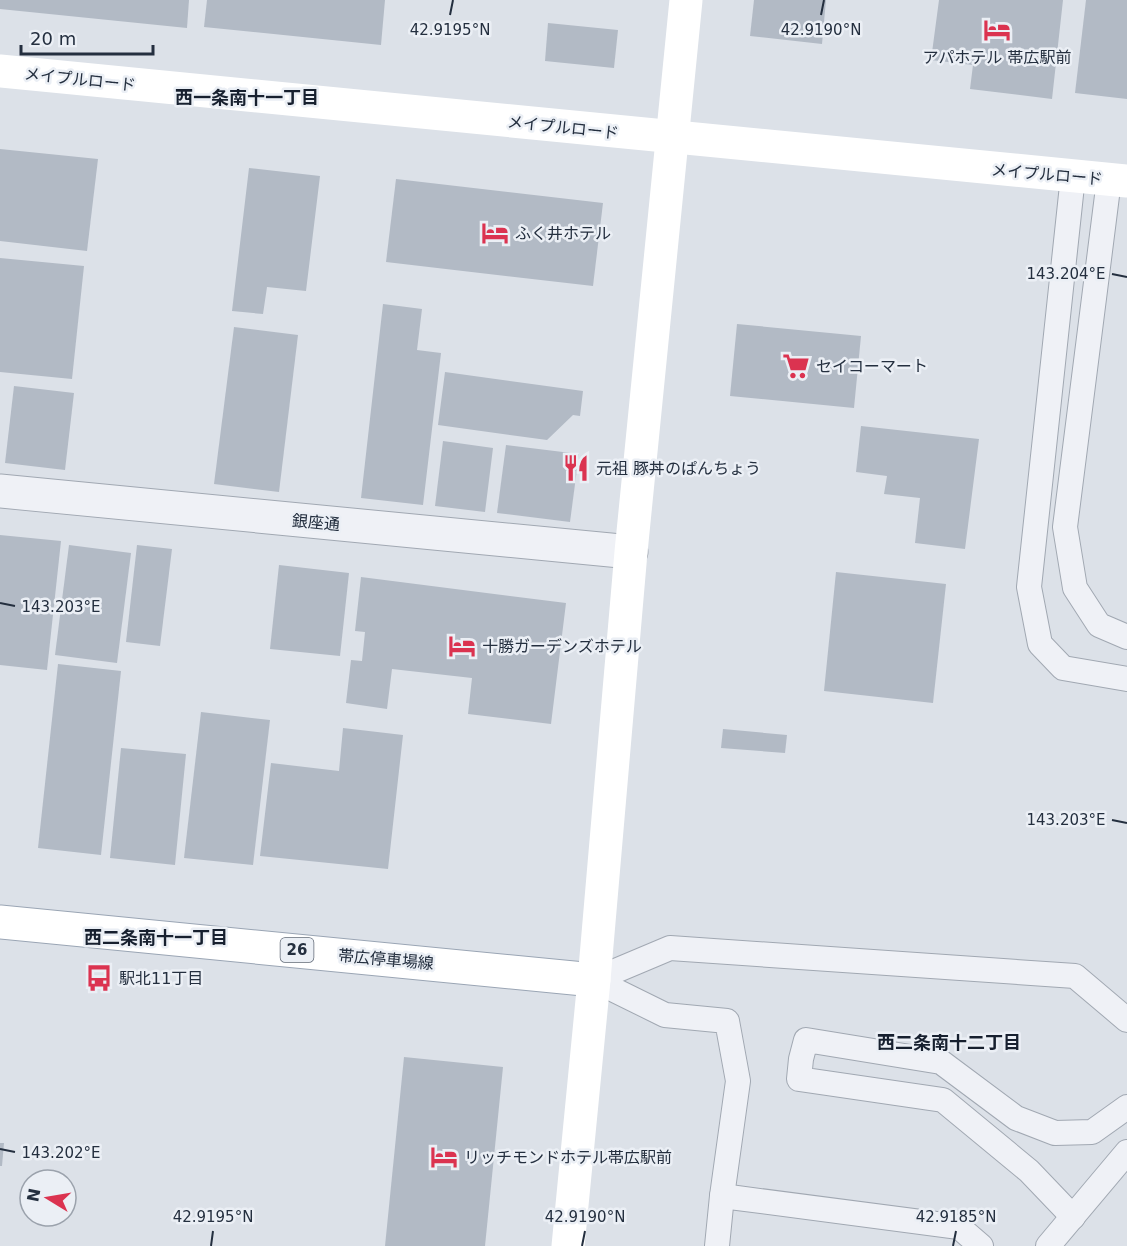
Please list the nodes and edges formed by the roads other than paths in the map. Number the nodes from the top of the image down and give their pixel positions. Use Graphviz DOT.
graph roads {
  1 [pos="686,0"];
  2 [pos="0,71"];
  3 [pos="673,138"];
  4 [pos="1073,177"];
  5 [pos="1118,181"];
  6 [pos="0,491"];
  7 [pos="631,552"];
  8 [pos="1127,637"];
  9 [pos="1127,679"];
  10 [pos="0,922"];
  11 [pos="594,980"];
  12 [pos="1127,1020"];
  13 [pos="1127,1107"];
  14 [pos="1127,1152"];
  15 [pos="722,1196"];
  16 [pos="1073,1217"];
  17 [pos="568,1246"];
  18 [pos="717,1246"];
  19 [pos="981,1246"];
  20 [pos="1048,1246"];
  1 -- 3 [label="street"];
  2 -- 3 [label="street, メイプルロード"];
  3 -- 4 [label="street, メイプルロード"];
  3 -- 7 [label="street"];
  4 -- 5 [label="street, メイプルロード"];
  4 -- 9 [label="lane"];
  5 -- 8 [label="lane"];
  6 -- 7 [label="street, 銀座通"];
  7 -- 11 [label="street"];
  10 -- 11 [label="street, 帯広停車場線 / 26"];
  11 -- 12 [label="lane"];
  11 -- 15 [label="lane"];
  11 -- 17 [label="street"];
  13 -- 16 [label="lane"];
  14 -- 16 [label="lane"];
  15 -- 18 [label="lane"];
  15 -- 19 [label="lane"];
  16 -- 20 [label="lane"];
}
